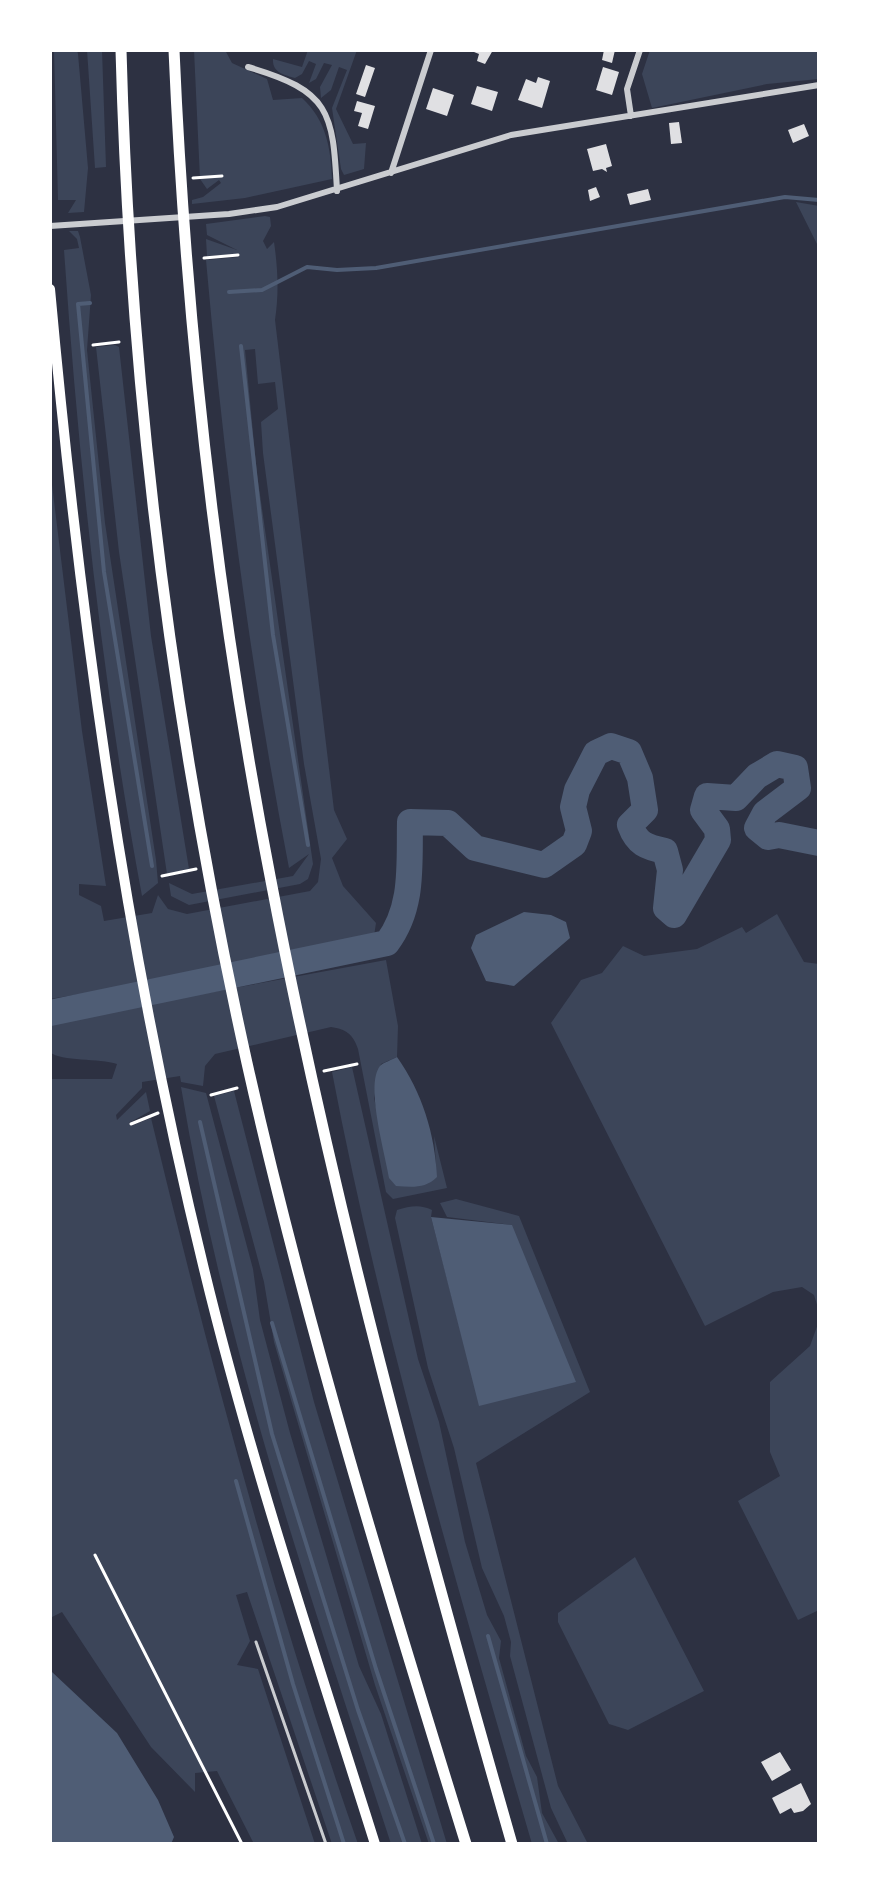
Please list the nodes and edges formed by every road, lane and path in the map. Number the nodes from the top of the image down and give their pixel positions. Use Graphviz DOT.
graph roads {
  1 [pos="121,50"];
  2 [pos="174,50"];
  3 [pos="431,50"];
  4 [pos="640,50"];
  5 [pos="248,67"];
  6 [pos="819,85"];
  7 [pos="631,116"];
  8 [pos="391,173"];
  9 [pos="222,176"];
  10 [pos="181,181"];
  11 [pos="337,191"];
  12 [pos="50,226"];
  13 [pos="238,255"];
  14 [pos="204,258"];
  15 [pos="50,289"];
  16 [pos="119,342"];
  17 [pos="93,345"];
  18 [pos="207,867"];
  19 [pos="162,876"];
  20 [pos="357,1064"];
  21 [pos="312,1074"];
  22 [pos="237,1088"];
  23 [pos="211,1095"];
  24 [pos="168,1108"];
  25 [pos="131,1124"];
  26 [pos="95,1555"];
  27 [pos="256,1642"];
  28 [pos="242,1844"];
  29 [pos="326,1844"];
  30 [pos="375,1844"];
  31 [pos="466,1844"];
  32 [pos="512,1844"];
  1 -- 18 [label="highway"];
  2 -- 10 [label="highway"];
  3 -- 8 [label="street"];
  4 -- 7 [label="street"];
  5 -- 11 [label="street"];
  6 -- 7 [label="street"];
  7 -- 8 [label="street"];
  8 -- 11 [label="street"];
  9 -- 10 [label="path"];
  10 -- 21 [label="highway"];
  11 -- 12 [label="street"];
  13 -- 14 [label="path"];
  15 -- 24 [label="main road"];
  16 -- 17 [label="path"];
  18 -- 19 [label="path"];
  18 -- 31 [label="highway"];
  20 -- 21 [label="path"];
  21 -- 32 [label="highway"];
  22 -- 23 [label="path"];
  24 -- 25 [label="path"];
  24 -- 30 [label="main road"];
  26 -- 28 [label="path"];
  27 -- 29 [label="lane"];
}
